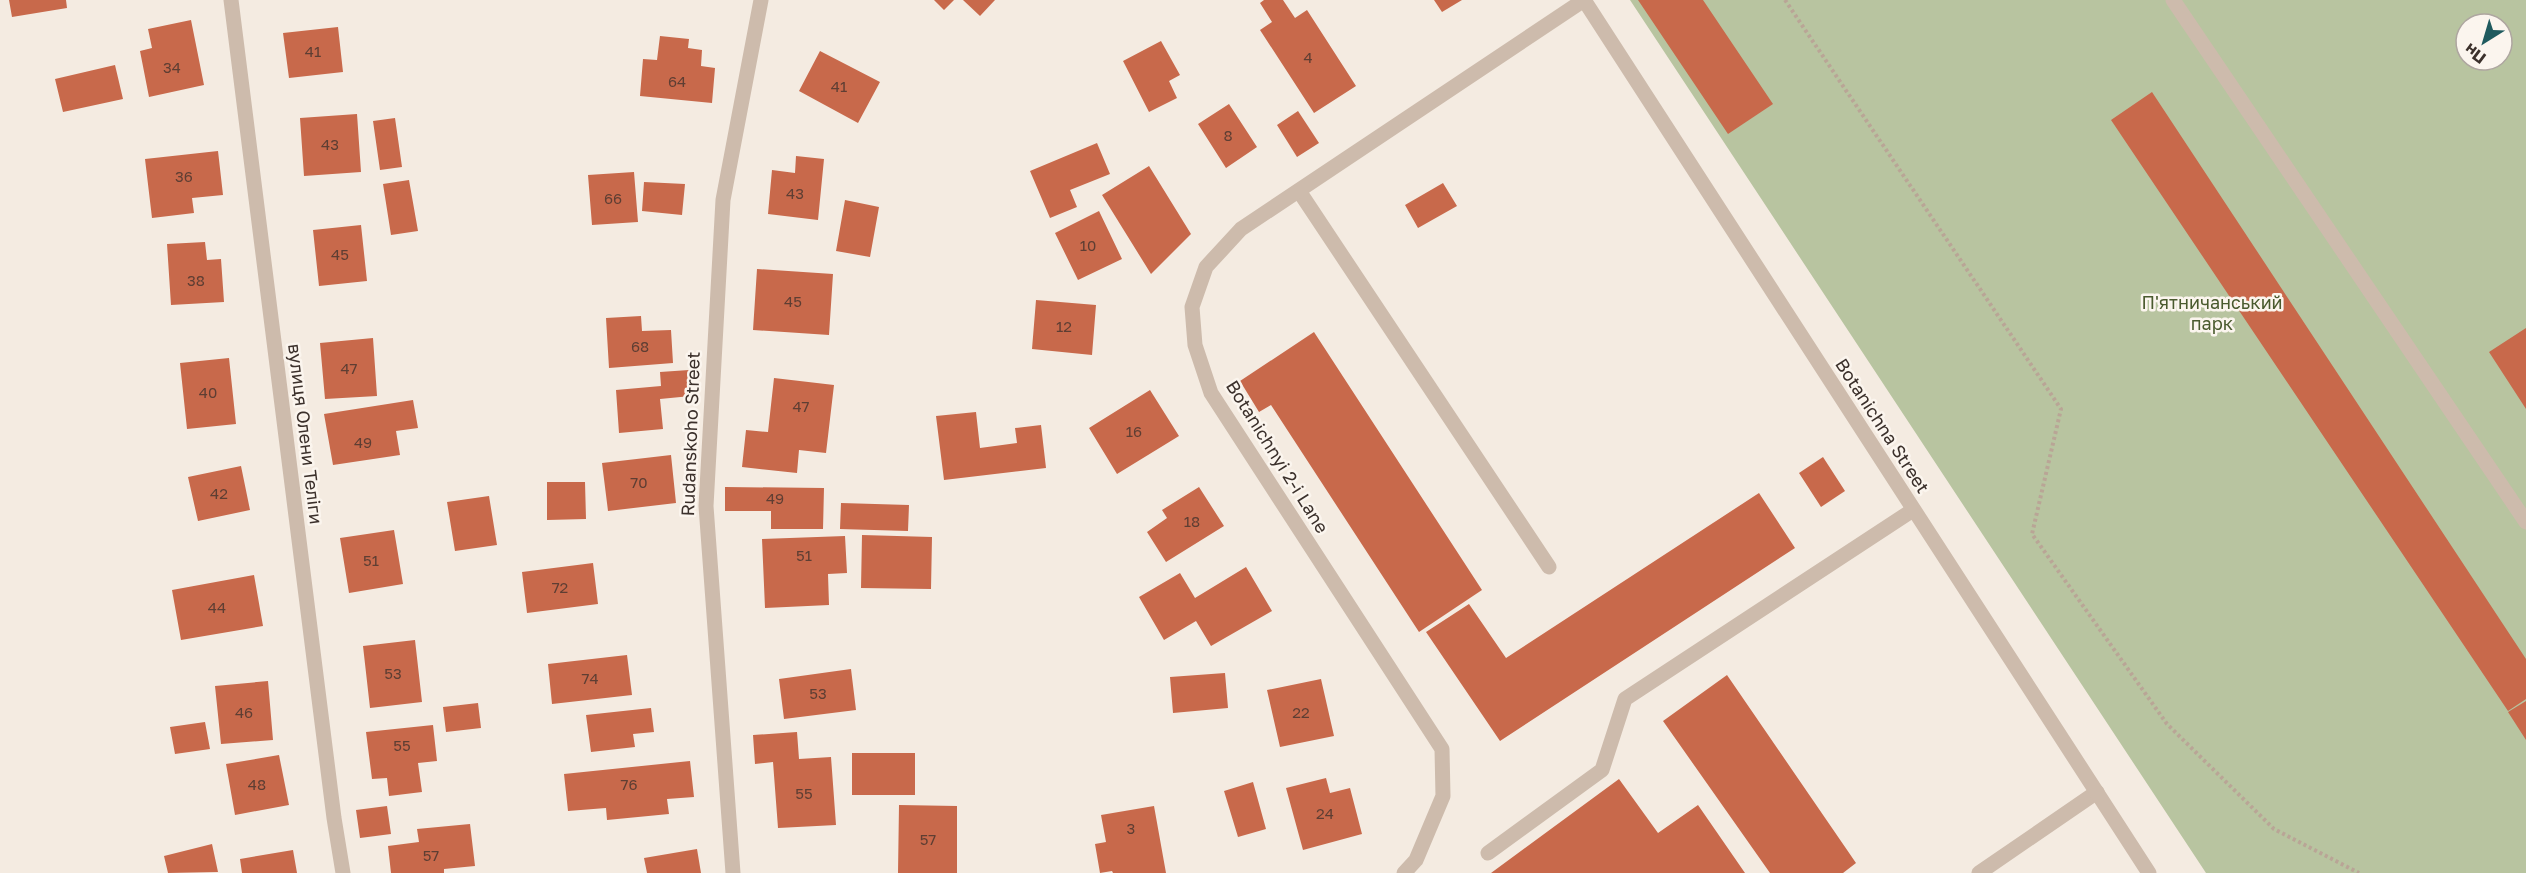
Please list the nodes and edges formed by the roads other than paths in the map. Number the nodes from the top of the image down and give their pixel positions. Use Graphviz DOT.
graph roads {
  1 [pos="231,0"];
  2 [pos="1584,0"];
  3 [pos="2173,0"];
  4 [pos="763,1"];
  5 [pos="1299,191"];
  6 [pos="1913,510"];
  7 [pos="2526,522"];
  8 [pos="1548,567"];
  9 [pos="2097,792"];
  10 [pos="1488,853"];
  11 [pos="343,873"];
  12 [pos="733,873"];
  13 [pos="1404,873"];
  14 [pos="1979,873"];
  15 [pos="2149,873"];
  1 -- 11 [label="street, вулиця Олени Теліги"];
  2 -- 5 [label="street, Botanichnyi 2-i Lane"];
  2 -- 6 [label="street, Botanichna Street"];
  3 -- 7 [label="street"];
  4 -- 12 [label="street, Rudanskoho Street"];
  5 -- 8 [label="street"];
  5 -- 13 [label="street, Botanichnyi 2-i Lane"];
  6 -- 9 [label="street, Botanichna Street"];
  6 -- 10 [label="street"];
  9 -- 14 [label="street"];
  9 -- 15 [label="street, Botanichna Street"];
}
